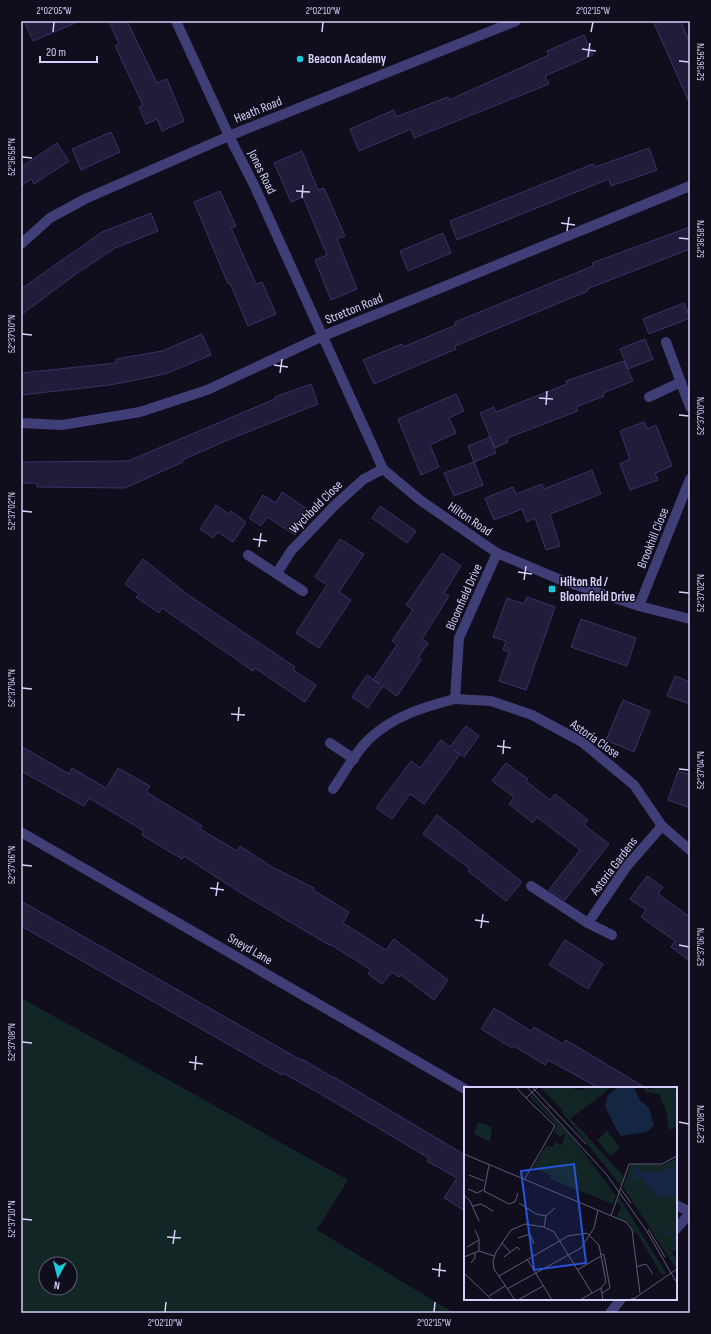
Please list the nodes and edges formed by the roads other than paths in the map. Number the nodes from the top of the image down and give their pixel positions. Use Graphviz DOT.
graph roads {
  1 [pos="176,21"];
  2 [pos="516,21"];
  3 [pos="229,136"];
  4 [pos="690,186"];
  5 [pos="21,244"];
  6 [pos="323,336"];
  7 [pos="666,342"];
  8 [pos="681,382"];
  9 [pos="649,397"];
  10 [pos="690,407"];
  11 [pos="21,423"];
  12 [pos="383,469"];
  13 [pos="690,479"];
  14 [pos="497,553"];
  15 [pos="248,556"];
  16 [pos="277,573"];
  17 [pos="304,591"];
  18 [pos="639,606"];
  19 [pos="690,619"];
  20 [pos="455,699"];
  21 [pos="330,743"];
  22 [pos="354,759"];
  23 [pos="333,789"];
  24 [pos="662,826"];
  25 [pos="21,832"];
  26 [pos="690,850"];
  27 [pos="531,886"];
  28 [pos="588,923"];
  29 [pos="612,935"];
  30 [pos="464,1088"];
  31 [pos="677,1206"];
  32 [pos="690,1212"];
  33 [pos="677,1228"];
  34 [pos="620,1300"];
  35 [pos="610,1313"];
  1 -- 3 [label="street, Jones Road"];
  2 -- 3 [label="street, Heath Road"];
  3 -- 5 [label="street, Heath Road"];
  3 -- 6 [label="street, Jones Road"];
  4 -- 6 [label="street, Stretton Road"];
  6 -- 11 [label="street, Stretton Road"];
  6 -- 12 [label="street, Hilton Road"];
  7 -- 8 [label="street"];
  8 -- 9 [label="street"];
  8 -- 10 [label="street"];
  12 -- 14 [label="street, Hilton Road"];
  12 -- 16 [label="street, Wychbold Close"];
  13 -- 18 [label="street, Brookhill Close"];
  14 -- 18 [label="street, Hilton Road"];
  14 -- 20 [label="street, Bloomfield Drive"];
  15 -- 16 [label="street"];
  16 -- 17 [label="street"];
  18 -- 19 [label="street, Hilton Road"];
  20 -- 22 [label="street"];
  20 -- 24 [label="street, Astoria Close"];
  21 -- 22 [label="street"];
  22 -- 23 [label="street"];
  24 -- 26 [label="street, Astoria Close"];
  24 -- 28 [label="street, Astoria Gardens"];
  25 -- 30 [label="street, Sneyd Lane"];
  27 -- 28 [label="street"];
  28 -- 29 [label="street"];
  31 -- 32 [label="street"];
  32 -- 33 [label="street"];
  34 -- 35 [label="street"];
}
